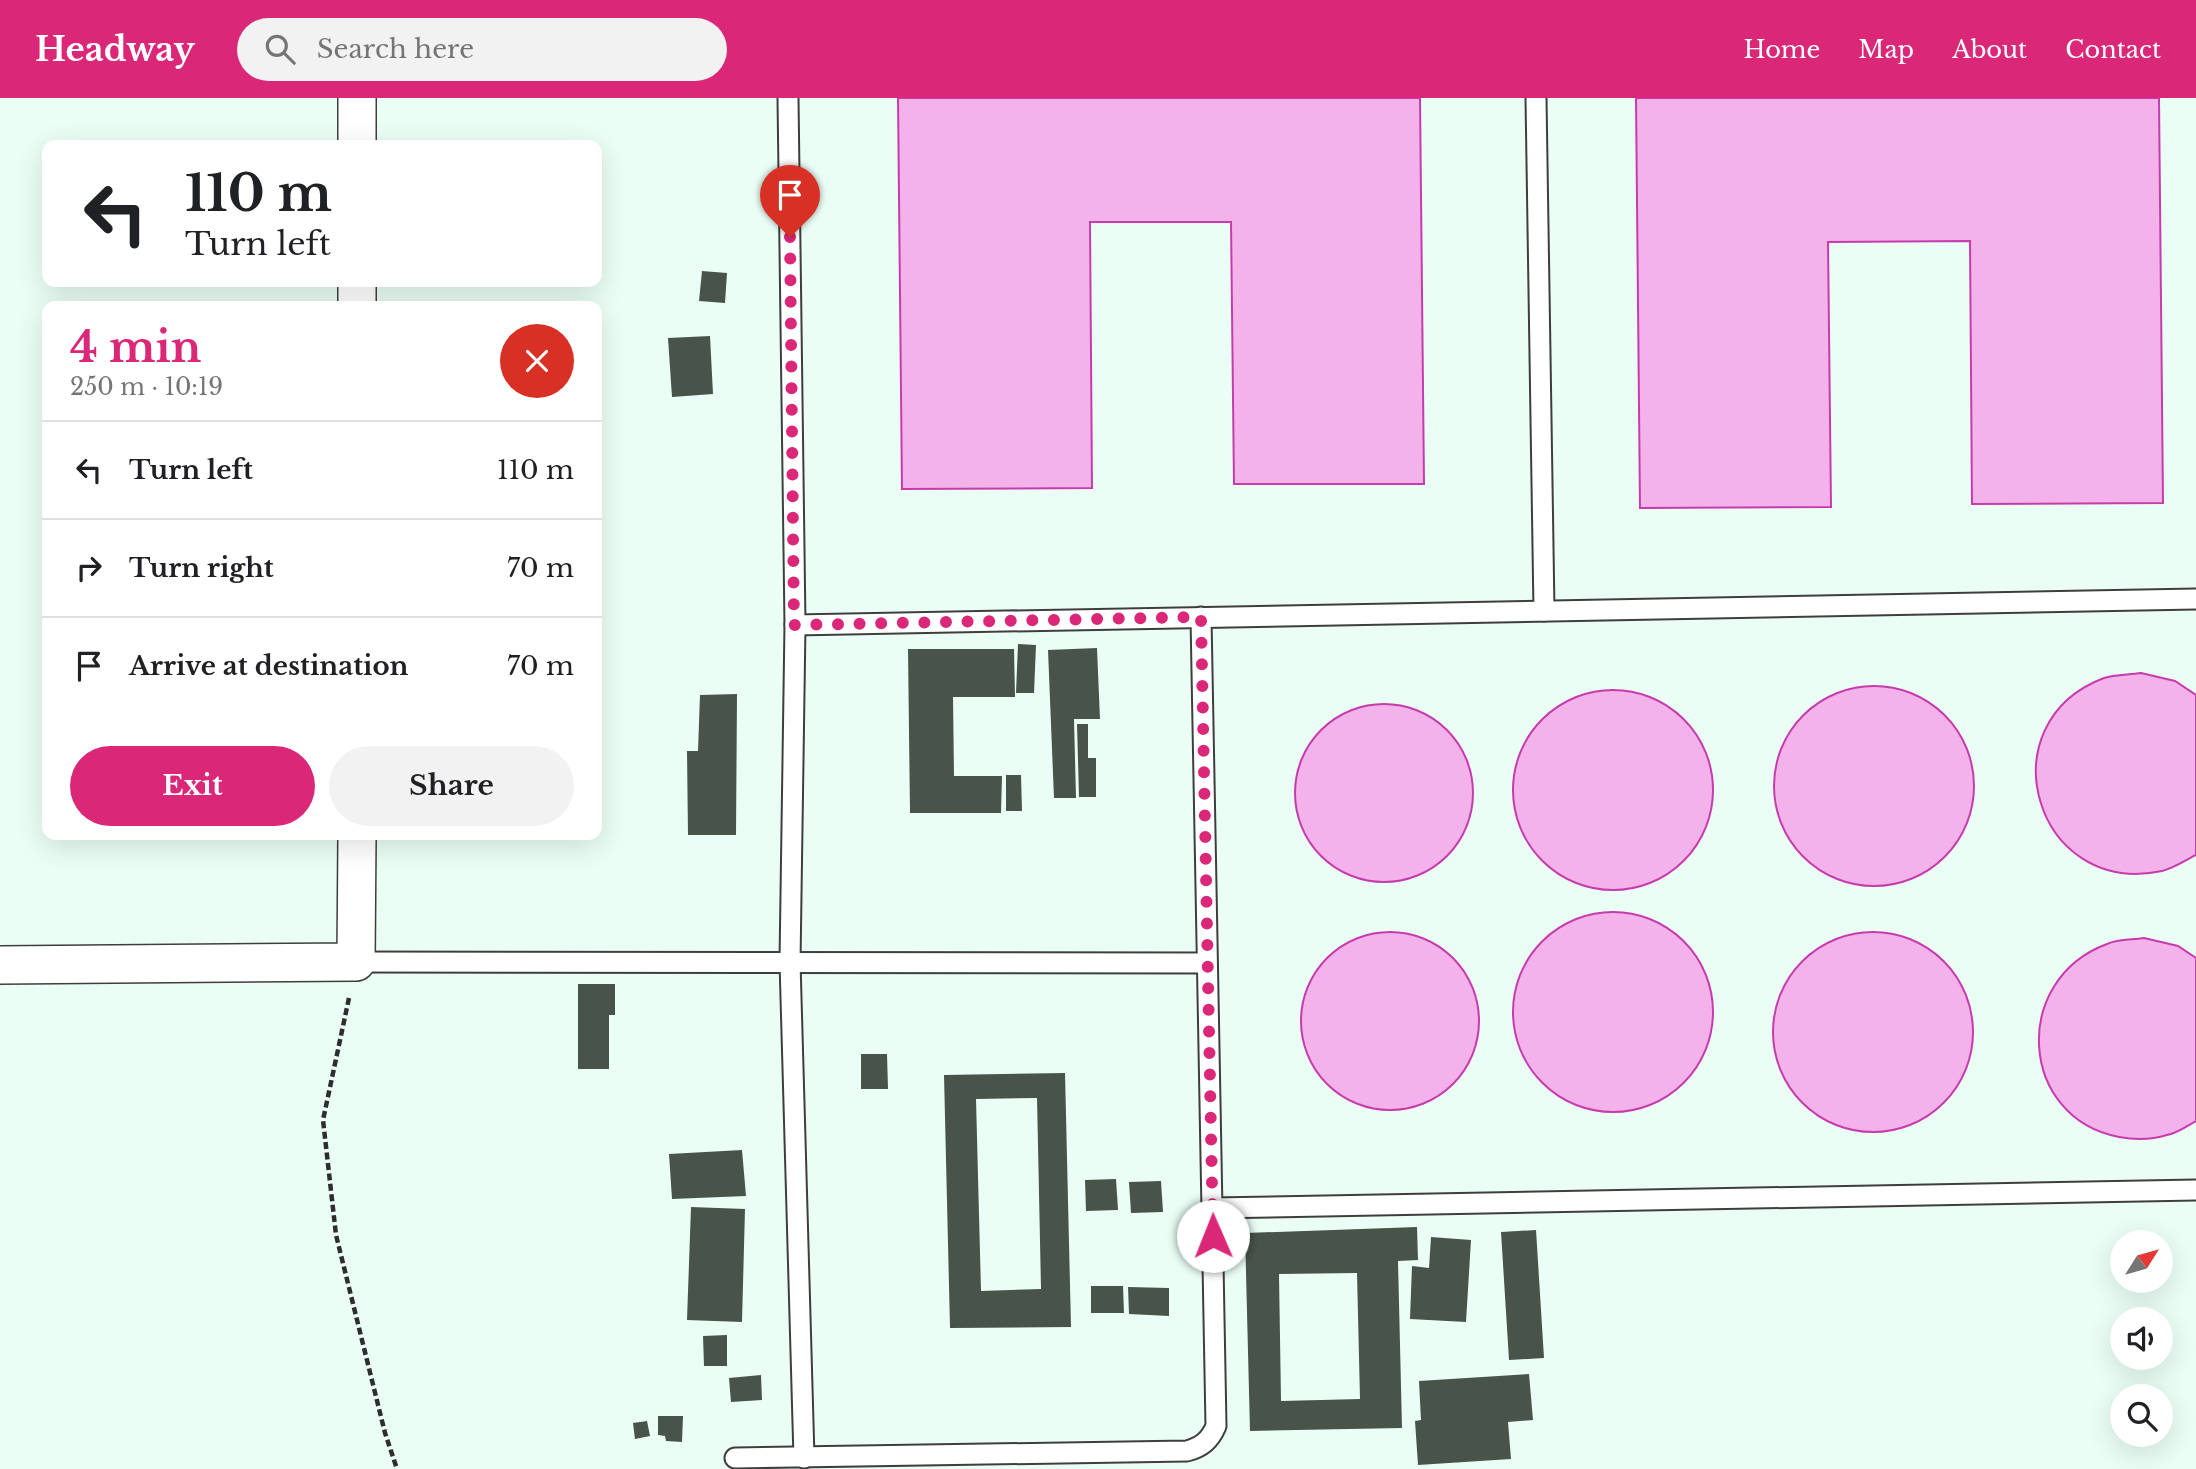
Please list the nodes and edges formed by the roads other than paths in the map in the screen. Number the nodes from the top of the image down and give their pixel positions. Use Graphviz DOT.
graph roads {
  1 [pos="357,98"];
  2 [pos="788,98"];
  3 [pos="1536,98"];
  4 [pos="357,140"];
  5 [pos="2196,599"];
  6 [pos="1544,611"];
  7 [pos="1201,617"];
  8 [pos="794,625"];
  9 [pos="356,840"];
  10 [pos="356,962"];
  11 [pos="790,962"];
  12 [pos="1207,963"];
  13 [pos="0,965"];
  14 [pos="2196,1190"];
  15 [pos="1212,1208"];
  16 [pos="734,1458"];
  17 [pos="804,1458"];
  1 -- 4 [label="street"];
  2 -- 8 [label="lane"];
  3 -- 6 [label="lane"];
  5 -- 6 [label="lane"];
  6 -- 7 [label="lane"];
  7 -- 8 [label="lane"];
  7 -- 12 [label="lane"];
  8 -- 11 [label="lane"];
  9 -- 10 [label="street"];
  10 -- 11 [label="lane"];
  10 -- 13 [label="street"];
  11 -- 12 [label="lane"];
  11 -- 17 [label="lane"];
  12 -- 15 [label="lane"];
  14 -- 15 [label="lane"];
  15 -- 17 [label="lane"];
  16 -- 17 [label="lane"];
}
